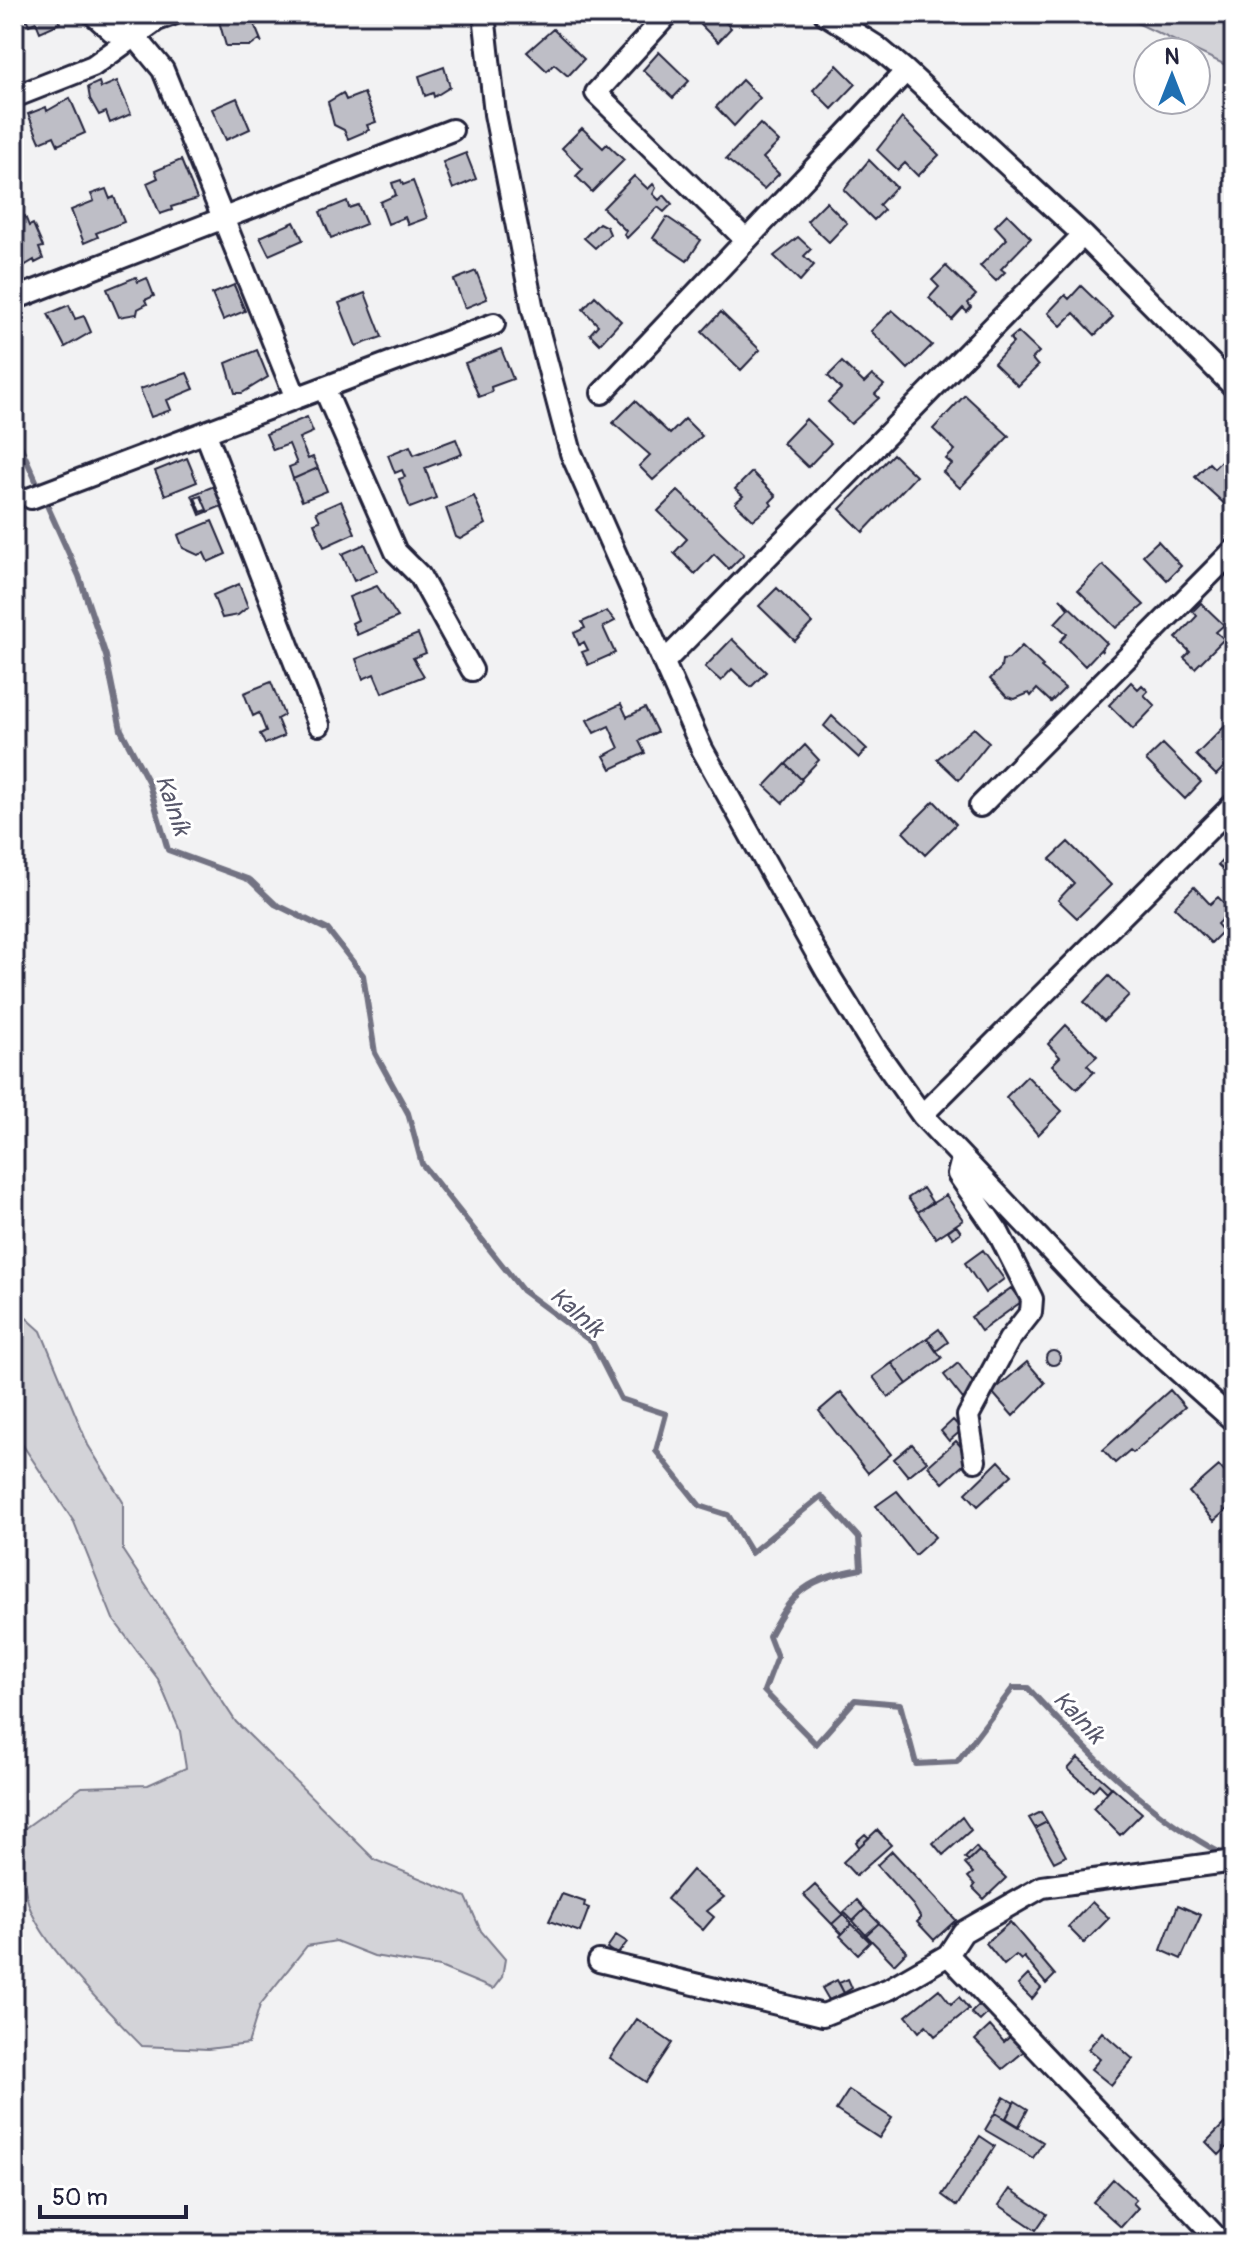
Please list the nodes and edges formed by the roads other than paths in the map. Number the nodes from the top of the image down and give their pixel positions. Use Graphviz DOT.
graph roads {
  1 [pos="93,14"];
  2 [pos="173,14"];
  3 [pos="484,14"];
  4 [pos="668,14"];
  5 [pos="825,14"];
  6 [pos="134,35"];
  7 [pos="906,71"];
  8 [pos="14,97"];
  9 [pos="452,130"];
  10 [pos="225,217"];
  11 [pos="1083,235"];
  12 [pos="744,238"];
  13 [pos="14,299"];
  14 [pos="494,324"];
  15 [pos="1234,387"];
  16 [pos="324,388"];
  17 [pos="602,393"];
  18 [pos="296,398"];
  19 [pos="206,434"];
  20 [pos="31,498"];
  21 [pos="1234,550"];
  22 [pos="664,662"];
  23 [pos="472,670"];
  24 [pos="319,725"];
  25 [pos="1234,804"];
  26 [pos="980,806"];
  27 [pos="922,1115"];
  28 [pos="962,1159"];
  29 [pos="1234,1421"];
  30 [pos="975,1461"];
  31 [pos="1234,1861"];
  32 [pos="948,1955"];
  33 [pos="599,1961"];
  34 [pos="1222,2243"];
  1 -- 6 [label="street"];
  2 -- 6 [label="street"];
  3 -- 22 [label="street"];
  4 -- 12 [label="street"];
  5 -- 7 [label="street"];
  6 -- 8 [label="street"];
  6 -- 10 [label="street"];
  7 -- 11 [label="street"];
  7 -- 12 [label="street"];
  9 -- 10 [label="street"];
  10 -- 13 [label="street"];
  10 -- 18 [label="street"];
  11 -- 15 [label="street"];
  11 -- 22 [label="street"];
  12 -- 17 [label="street"];
  14 -- 16 [label="street"];
  16 -- 18 [label="street"];
  16 -- 23 [label="street"];
  18 -- 19 [label="street"];
  19 -- 20 [label="street"];
  19 -- 24 [label="street"];
  21 -- 26 [label="street"];
  22 -- 27 [label="street"];
  25 -- 27 [label="street"];
  27 -- 28 [label="street"];
  28 -- 29 [label="street"];
  28 -- 30 [label="street"];
  31 -- 32 [label="street"];
  32 -- 33 [label="street"];
  32 -- 34 [label="street"];
}
